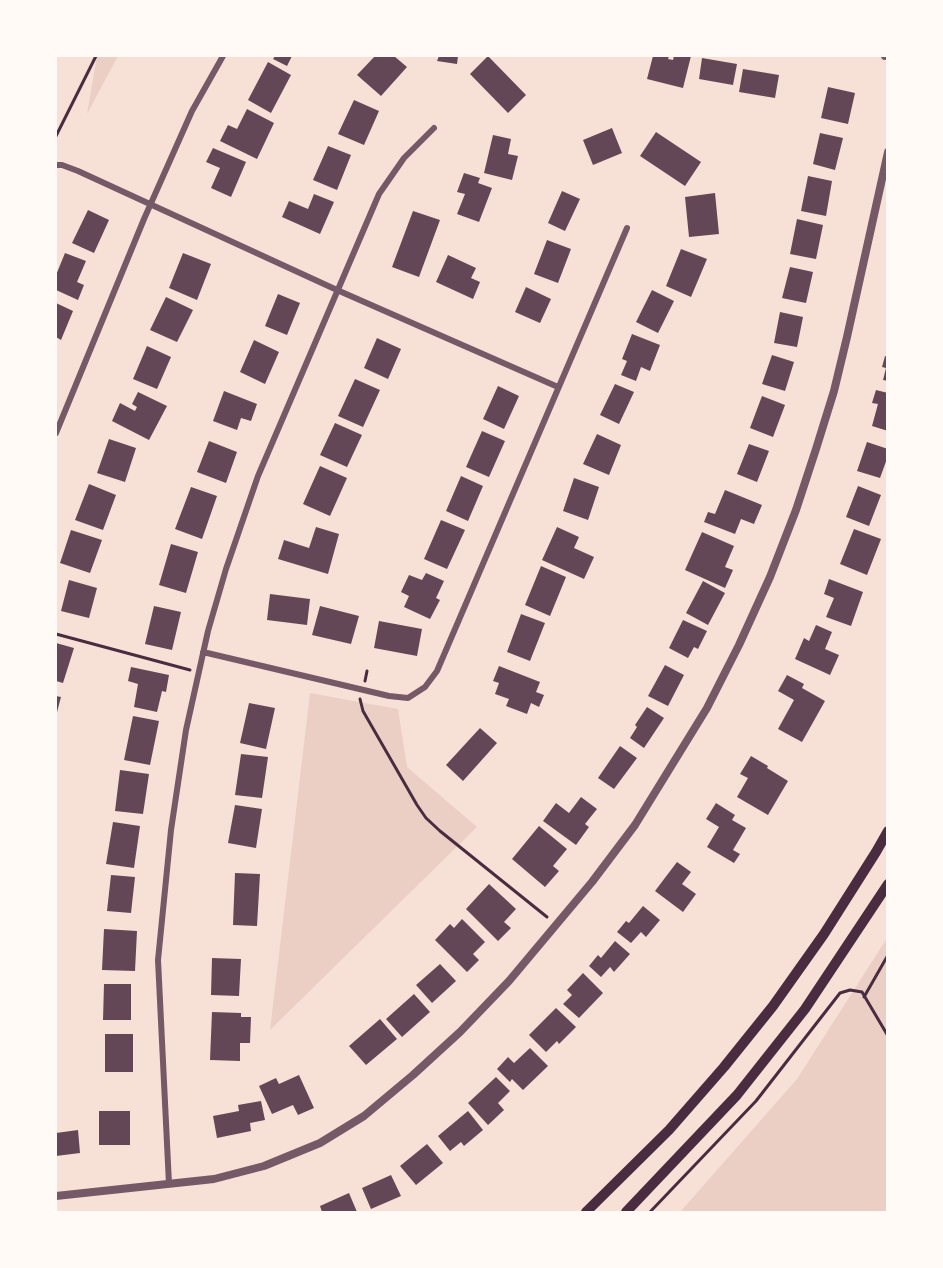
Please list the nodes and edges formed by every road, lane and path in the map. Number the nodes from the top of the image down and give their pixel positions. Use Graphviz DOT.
graph roads {
  1 [pos="96,56"];
  2 [pos="223,56"];
  3 [pos="434,128"];
  4 [pos="56,136"];
  5 [pos="888,152"];
  6 [pos="56,165"];
  7 [pos="151,203"];
  8 [pos="627,228"];
  9 [pos="337,290"];
  10 [pos="558,387"];
  11 [pos="56,432"];
  12 [pos="56,634"];
  13 [pos="203,652"];
  14 [pos="367,671"];
  15 [pos="199,672"];
  16 [pos="363,689"];
  17 [pos="888,831"];
  18 [pos="888,884"];
  19 [pos="558,925"];
  20 [pos="888,955"];
  21 [pos="864,997"];
  22 [pos="888,1036"];
  23 [pos="169,1184"];
  24 [pos="56,1196"];
  25 [pos="586,1212"];
  26 [pos="626,1212"];
  27 [pos="650,1212"];
  1 -- 4 [label="path"];
  2 -- 7 [label="street"];
  3 -- 9 [label="street"];
  5 -- 19 [label="street"];
  6 -- 7 [label="street"];
  7 -- 9 [label="street"];
  7 -- 11 [label="street"];
  8 -- 10 [label="street"];
  9 -- 10 [label="street"];
  9 -- 13 [label="street"];
  10 -- 16 [label="street"];
  12 -- 15 [label="path"];
  13 -- 15 [label="street"];
  13 -- 16 [label="street"];
  14 -- 16 [label="path"];
  15 -- 23 [label="street"];
  16 -- 19 [label="path"];
  17 -- 25 [label="highway"];
  18 -- 26 [label="highway"];
  19 -- 23 [label="street"];
  20 -- 21 [label="path"];
  21 -- 22 [label="path"];
  21 -- 27 [label="path"];
  23 -- 24 [label="street"];
}
